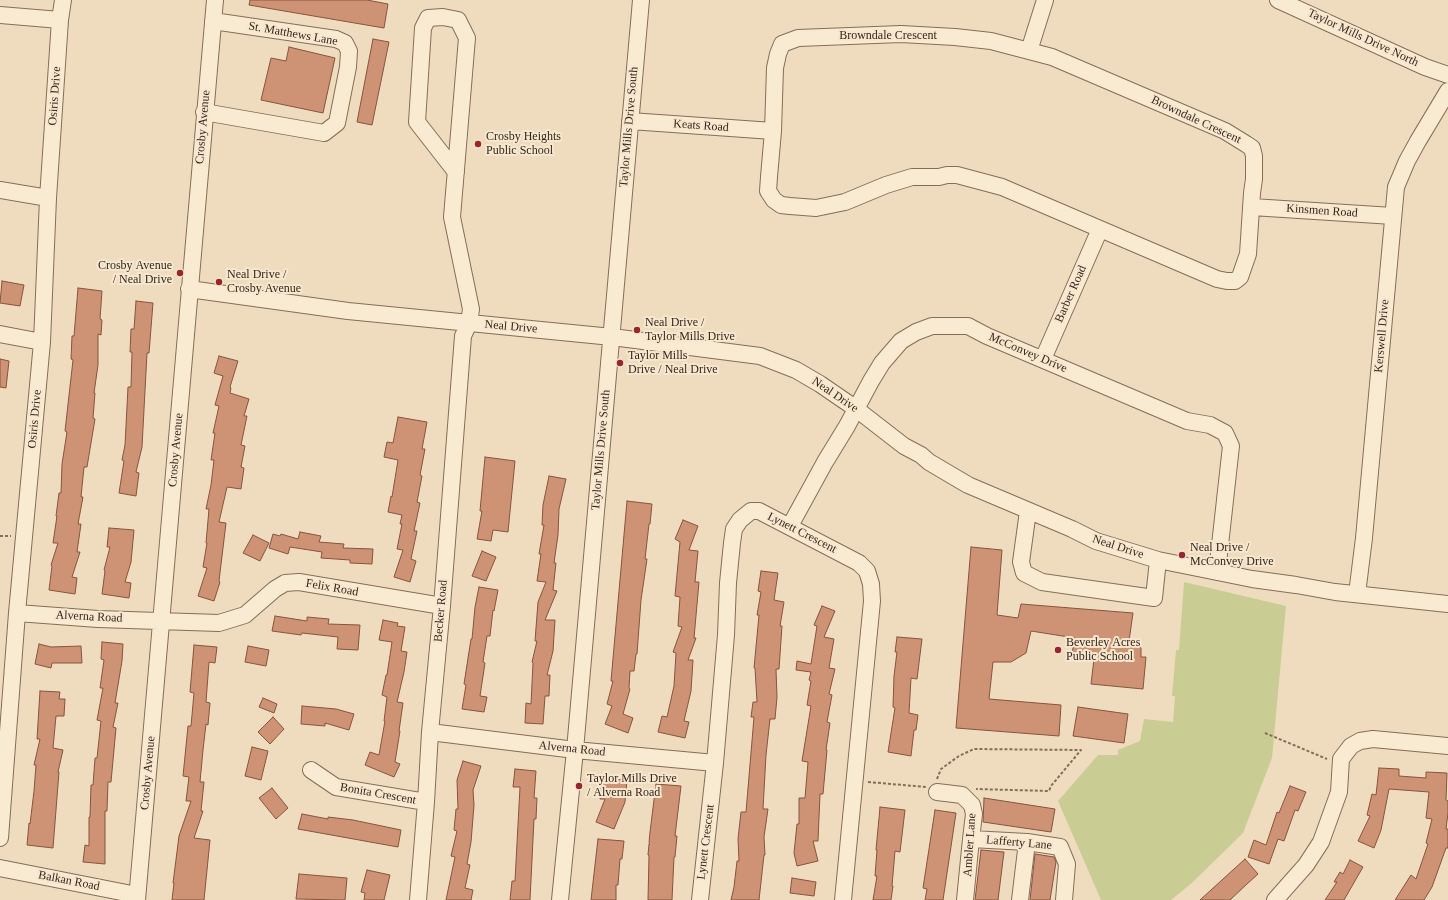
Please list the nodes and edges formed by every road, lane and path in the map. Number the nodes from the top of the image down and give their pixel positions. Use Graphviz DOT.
graph roads {
  1 [pos="64,0"];
  2 [pos="215,0"];
  3 [pos="641,0"];
  4 [pos="1045,0"];
  5 [pos="1278,0"];
  6 [pos="0,15"];
  7 [pos="60,20"];
  8 [pos="213,21"];
  9 [pos="1029,51"];
  10 [pos="1448,75"];
  11 [pos="1448,91"];
  12 [pos="204,112"];
  13 [pos="630,121"];
  14 [pos="773,131"];
  15 [pos="456,172"];
  16 [pos="0,190"];
  17 [pos="48,198"];
  18 [pos="1252,207"];
  19 [pos="1393,216"];
  20 [pos="1100,229"];
  21 [pos="189,289"];
  22 [pos="469,323"];
  23 [pos="0,334"];
  24 [pos="612,337"];
  25 [pos="42,342"];
  26 [pos="1043,360"];
  27 [pos="855,408"];
  28 [pos="1028,511"];
  29 [pos="790,526"];
  30 [pos="1158,560"];
  31 [pos="1217,572"];
  32 [pos="1357,594"];
  33 [pos="1448,604"];
  34 [pos="442,606"];
  35 [pos="17,613"];
  36 [pos="162,620"];
  37 [pos="430,732"];
  38 [pos="1265,733"];
  39 [pos="1448,746"];
  40 [pos="575,750"];
  41 [pos="715,763"];
  42 [pos="1340,765"];
  43 [pos="311,770"];
  44 [pos="854,780"];
  45 [pos="935,787"];
  46 [pos="972,788"];
  47 [pos="426,802"];
  48 [pos="0,838"];
  49 [pos="970,839"];
  50 [pos="1027,842"];
  51 [pos="0,868"];
  52 [pos="137,897"];
  53 [pos="418,900"];
  54 [pos="560,900"];
  55 [pos="700,900"];
  56 [pos="843,900"];
  57 [pos="965,900"];
  58 [pos="1020,900"];
  59 [pos="1064,900"];
  60 [pos="1275,900"];
  1 -- 7 [label="street, Osiris Drive"];
  2 -- 8 [label="street, Crosby Avenue"];
  3 -- 13 [label="street, Taylor Mills Drive South"];
  4 -- 9 [label="street"];
  5 -- 10 [label="street, Taylor Mills Drive North"];
  6 -- 7 [label="street"];
  7 -- 17 [label="street, Osiris Drive"];
  8 -- 12 [label="street, Crosby Avenue"];
  8 -- 12 [label="street, St. Matthews Lane"];
  9 -- 14 [label="street, Browndale Crescent"];
  9 -- 18 [label="street, Browndale Crescent"];
  11 -- 19 [label="street, Kerswell Drive"];
  12 -- 21 [label="street, Crosby Avenue"];
  13 -- 14 [label="street, Keats Road"];
  13 -- 24 [label="street, Taylor Mills Drive South"];
  14 -- 20 [label="street, Browndale Crescent"];
  15 -- 15 [label="street, Becker Road"];
  15 -- 22 [label="street, Becker Road"];
  16 -- 17 [label="street"];
  17 -- 25 [label="street, Osiris Drive"];
  18 -- 19 [label="street, Kinsmen Road"];
  18 -- 20 [label="street, Browndale Crescent"];
  19 -- 32 [label="street, Kerswell Drive"];
  20 -- 26 [label="street, Barber Road"];
  21 -- 22 [label="street, Neal Drive"];
  21 -- 36 [label="street, Crosby Avenue"];
  22 -- 24 [label="street, Neal Drive"];
  22 -- 34 [label="street, Becker Road"];
  23 -- 25 [label="street"];
  24 -- 27 [label="street, Neal Drive"];
  24 -- 40 [label="street, Taylor Mills Drive South"];
  25 -- 35 [label="street, Osiris Drive"];
  26 -- 27 [label="street, McConvey Drive"];
  26 -- 31 [label="street, McConvey Drive"];
  27 -- 28 [label="street, Neal Drive"];
  27 -- 29 [label="street, McConvey Drive"];
  28 -- 30 [label="street, Neal Drive"];
  28 -- 30 [label="street"];
  29 -- 41 [label="street, Lynett Crescent"];
  29 -- 44 [label="street, Lynett Crescent"];
  30 -- 31 [label="street, Neal Drive"];
  31 -- 32 [label="street, Neal Drive"];
  32 -- 33 [label="street, Neal Drive"];
  34 -- 36 [label="street, Felix Road"];
  34 -- 37 [label="street, Becker Road"];
  35 -- 36 [label="street, Alverna Road"];
  35 -- 48 [label="street, Osiris Drive"];
  36 -- 52 [label="street, Crosby Avenue"];
  37 -- 40 [label="street, Alverna Road"];
  37 -- 47 [label="street, Becker Road"];
  38 -- 42 [label="path"];
  39 -- 42 [label="street"];
  40 -- 41 [label="street, Alverna Road"];
  40 -- 54 [label="street, Taylor Mills Drive South"];
  41 -- 55 [label="street, Lynett Crescent"];
  42 -- 60 [label="street"];
  43 -- 47 [label="street, Bonita Crescent"];
  44 -- 45 [label="path"];
  44 -- 56 [label="street, Lynett Crescent"];
  45 -- 46 [label="path"];
  45 -- 49 [label="street, Ambler Lane"];
  47 -- 53 [label="street, Becker Road"];
  49 -- 50 [label="street, Lafferty Lane"];
  49 -- 57 [label="street, Ambler Lane"];
  50 -- 58 [label="street"];
  50 -- 59 [label="street, Lafferty Lane"];
  51 -- 52 [label="street, Balkan Road"];
}
